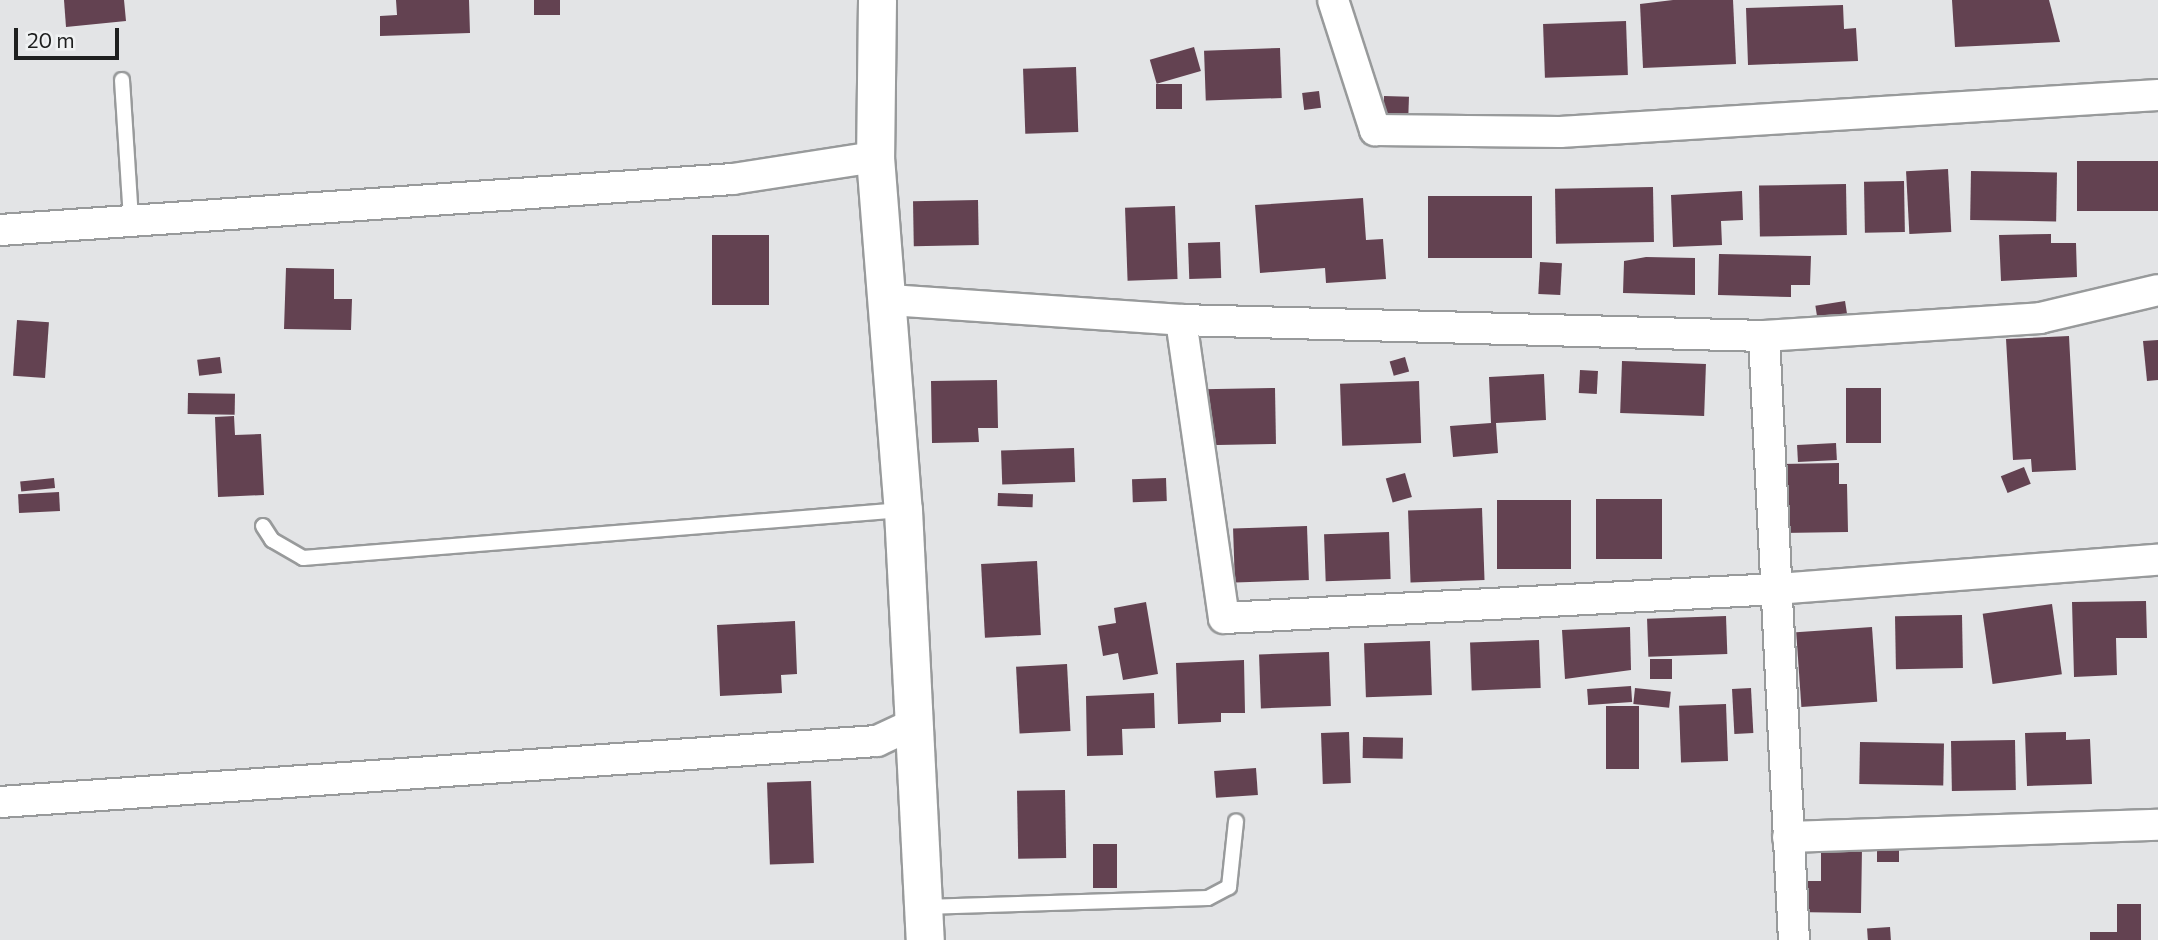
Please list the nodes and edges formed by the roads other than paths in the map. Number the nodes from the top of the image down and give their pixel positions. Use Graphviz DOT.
graph roads {
  1 [pos="877,0"];
  2 [pos="1333,0"];
  3 [pos="121,80"];
  4 [pos="2158,95"];
  5 [pos="875,157"];
  6 [pos="131,220"];
  7 [pos="0,230"];
  8 [pos="2158,290"];
  9 [pos="890,300"];
  10 [pos="1181,320"];
  11 [pos="1764,336"];
  12 [pos="904,510"];
  13 [pos="263,526"];
  14 [pos="2158,560"];
  15 [pos="1777,589"];
  16 [pos="913,724"];
  17 [pos="0,802"];
  18 [pos="1236,821"];
  19 [pos="2158,825"];
  20 [pos="1788,837"];
  21 [pos="924,923"];
  22 [pos="1794,940"];
  1 -- 5 [label="street"];
  2 -- 4 [label="street"];
  3 -- 6 [label="lane"];
  5 -- 6 [label="street"];
  5 -- 9 [label="street"];
  6 -- 7 [label="street"];
  8 -- 11 [label="street"];
  9 -- 10 [label="street"];
  9 -- 12 [label="street"];
  10 -- 11 [label="street"];
  10 -- 15 [label="street"];
  11 -- 15 [label="street"];
  12 -- 13 [label="lane"];
  12 -- 16 [label="street"];
  14 -- 15 [label="street"];
  15 -- 20 [label="street"];
  16 -- 17 [label="street"];
  16 -- 21 [label="street"];
  18 -- 21 [label="lane"];
  19 -- 20 [label="street"];
  20 -- 22 [label="street"];
}
